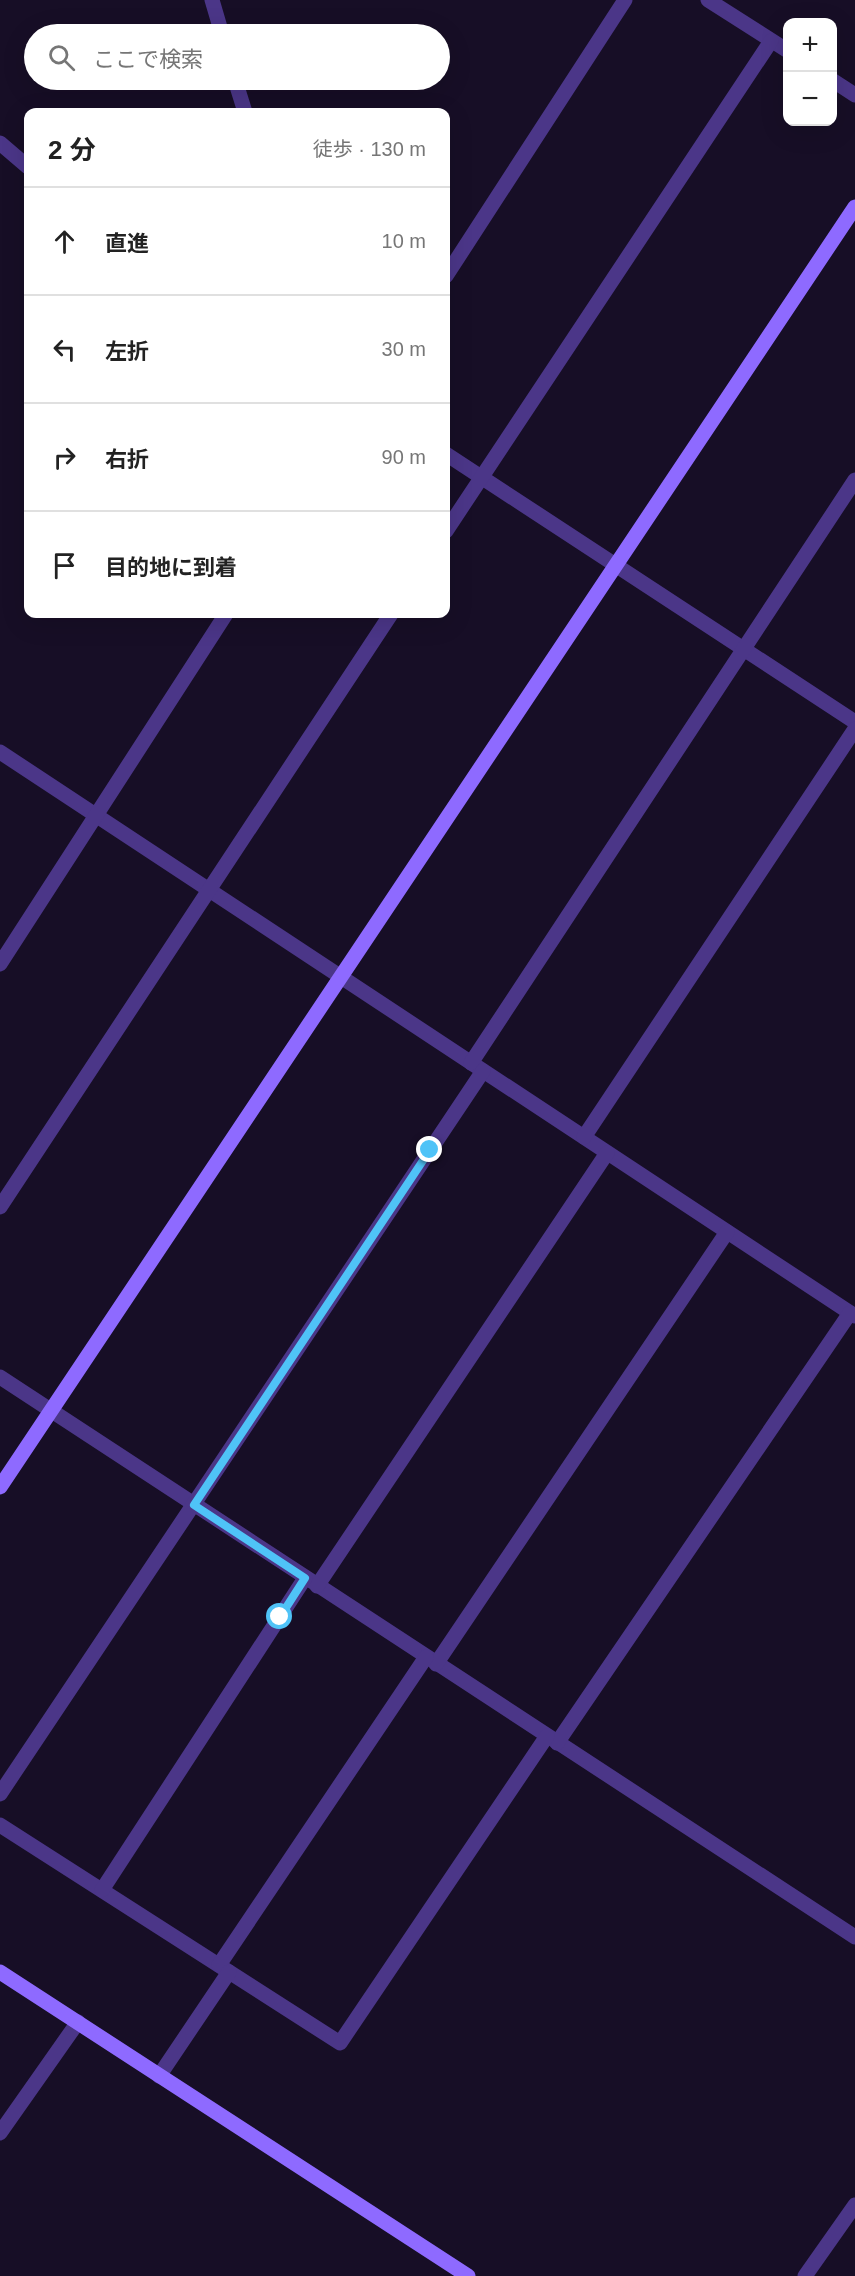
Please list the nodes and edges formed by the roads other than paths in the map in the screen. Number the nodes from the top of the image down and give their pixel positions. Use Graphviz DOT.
graph roads {
  1 [pos="212,0"];
  2 [pos="625,0"];
  3 [pos="708,0"];
  4 [pos="219,24"];
  5 [pos="771,41"];
  6 [pos="783,48"];
  7 [pos="837,83"];
  8 [pos="238,90"];
  9 [pos="855,94"];
  10 [pos="244,108"];
  11 [pos="0,143"];
  12 [pos="24,164"];
  13 [pos="855,207"];
  14 [pos="450,270"];
  15 [pos="450,457"];
  16 [pos="481,477"];
  17 [pos="855,480"];
  18 [pos="450,525"];
  19 [pos="616,566"];
  20 [pos="223,618"];
  21 [pos="388,618"];
  22 [pos="743,649"];
  23 [pos="855,722"];
  24 [pos="855,729"];
  25 [pos="0,752"];
  26 [pos="96,815"];
  27 [pos="208,889"];
  28 [pos="0,964"];
  29 [pos="341,977"];
  30 [pos="477,1067"];
  31 [pos="584,1137"];
  32 [pos="607,1153"];
  33 [pos="0,1207"];
  34 [pos="728,1232"];
  35 [pos="852,1314"];
  36 [pos="0,1377"];
  37 [pos="50,1412"];
  38 [pos="0,1487"];
  39 [pos="194,1505"];
  40 [pos="311,1582"];
  41 [pos="431,1660"];
  42 [pos="552,1739"];
  43 [pos="0,1794"];
  44 [pos="0,1825"];
  45 [pos="102,1890"];
  46 [pos="855,1937"];
  47 [pos="224,1968"];
  48 [pos="0,1972"];
  49 [pos="78,2022"];
  50 [pos="159,2076"];
  51 [pos="0,2133"];
  52 [pos="855,2205"];
  53 [pos="468,2276"];
  54 [pos="806,2276"];
  1 -- 4 [label="street"];
  2 -- 14 [label="street"];
  3 -- 5 [label="street"];
  5 -- 6 [label="street"];
  5 -- 16 [label="street"];
  7 -- 9 [label="street"];
  8 -- 10 [label="street"];
  11 -- 12 [label="street"];
  13 -- 19 [label="street"];
  15 -- 16 [label="street"];
  16 -- 18 [label="street"];
  16 -- 19 [label="street"];
  17 -- 22 [label="street"];
  19 -- 22 [label="street"];
  19 -- 29 [label="street"];
  20 -- 26 [label="street"];
  21 -- 27 [label="street"];
  22 -- 23 [label="street"];
  22 -- 30 [label="street"];
  24 -- 31 [label="street"];
  25 -- 26 [label="street"];
  26 -- 27 [label="street"];
  26 -- 28 [label="street"];
  27 -- 29 [label="street"];
  27 -- 33 [label="street"];
  29 -- 30 [label="street"];
  29 -- 37 [label="street"];
  30 -- 31 [label="street"];
  30 -- 39 [label="street"];
  31 -- 32 [label="street"];
  32 -- 34 [label="street"];
  32 -- 40 [label="street"];
  34 -- 35 [label="street"];
  34 -- 41 [label="street"];
  35 -- 42 [label="street"];
  36 -- 37 [label="street"];
  37 -- 38 [label="street"];
  37 -- 39 [label="street"];
  39 -- 40 [label="street"];
  39 -- 43 [label="street"];
  40 -- 41 [label="street"];
  40 -- 45 [label="street"];
  41 -- 42 [label="street"];
  41 -- 47 [label="street"];
  42 -- 46 [label="street"];
  42 -- 47 [label="street"];
  44 -- 45 [label="street"];
  45 -- 47 [label="street"];
  47 -- 50 [label="street"];
  48 -- 49 [label="street"];
  49 -- 50 [label="street"];
  49 -- 51 [label="street"];
  50 -- 53 [label="street"];
  52 -- 54 [label="street"];
}
